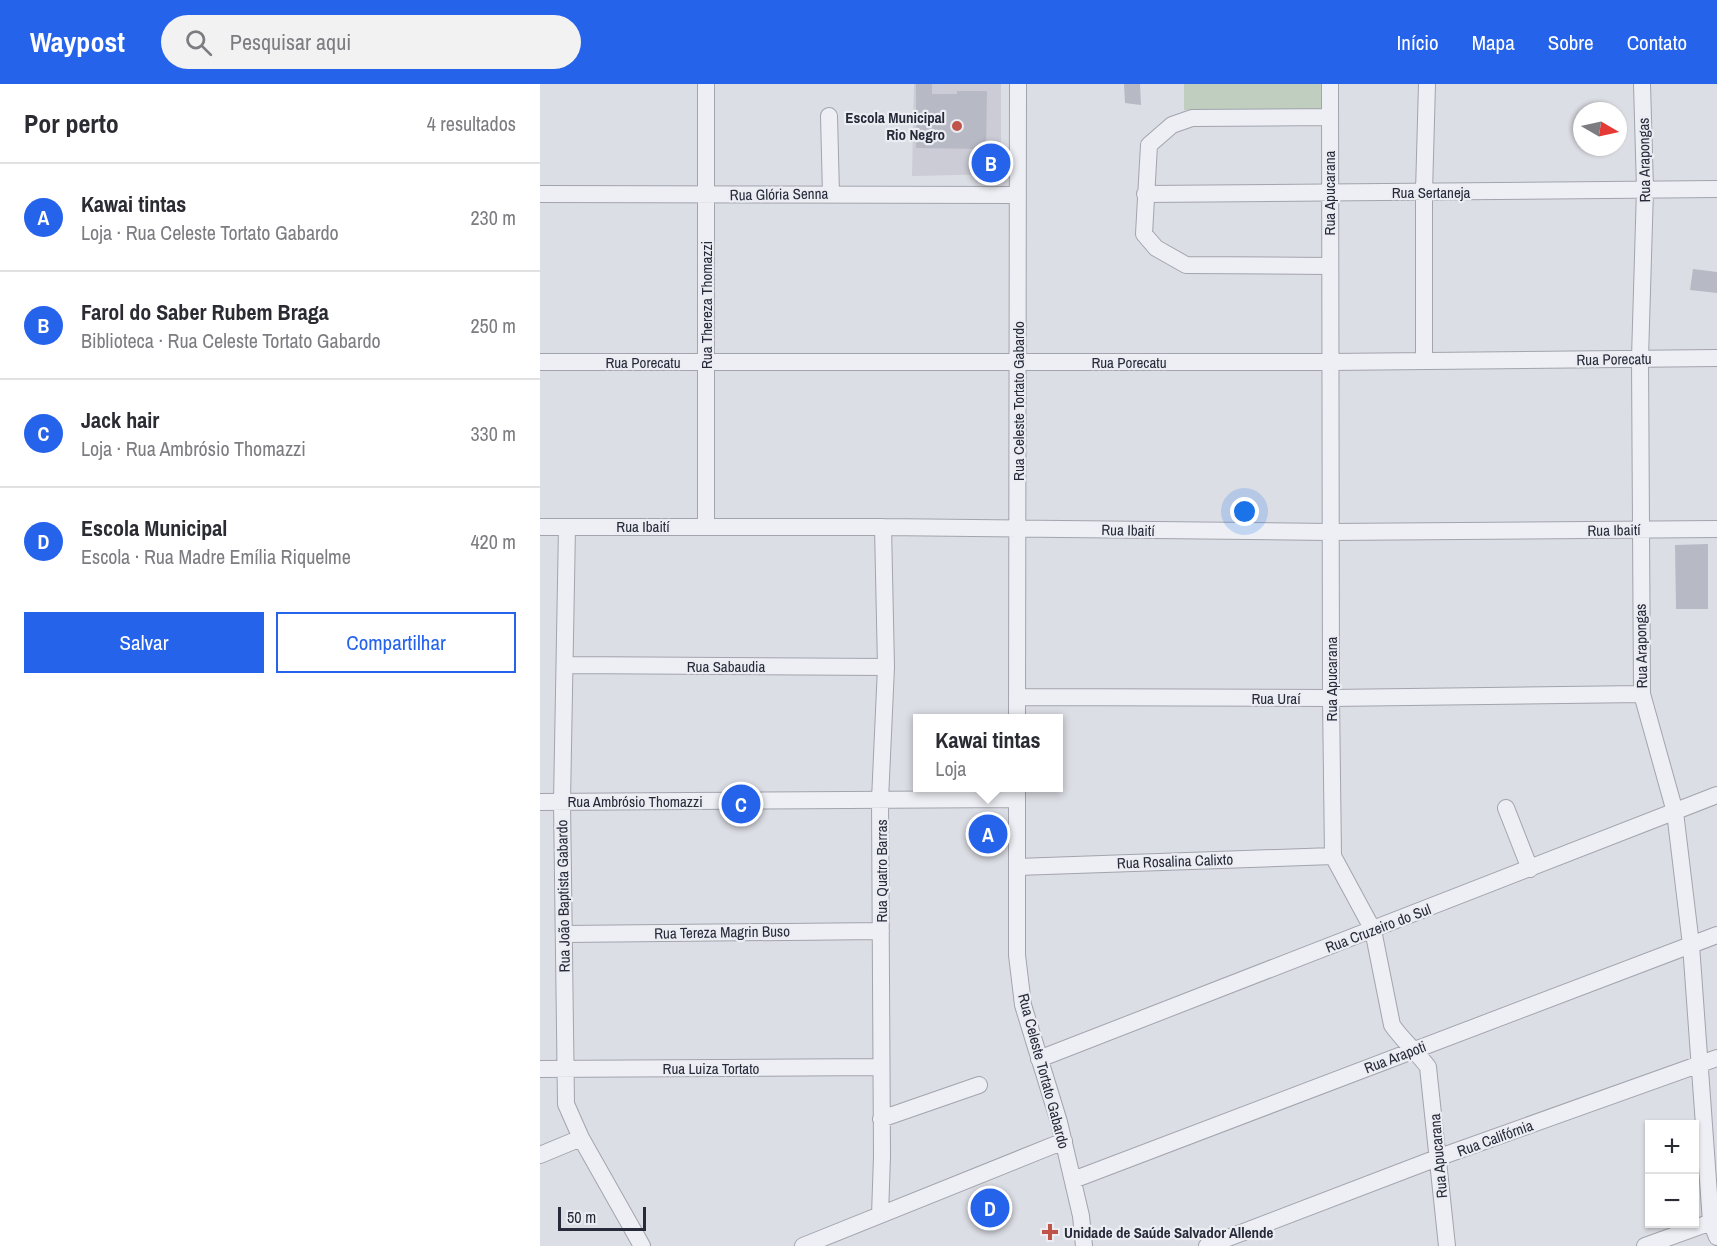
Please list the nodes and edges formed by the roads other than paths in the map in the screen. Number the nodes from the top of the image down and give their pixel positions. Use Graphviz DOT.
graph roads {
  1 [pos="706,84"];
  2 [pos="1018,84"];
  3 [pos="1330,84"];
  4 [pos="1427,84"];
  5 [pos="1642,84"];
  6 [pos="829,116"];
  7 [pos="1329,117"];
  8 [pos="1646,189"];
  9 [pos="1717,189"];
  10 [pos="1329,191"];
  11 [pos="1424,192"];
  12 [pos="540,194"];
  13 [pos="831,194"];
  14 [pos="1145,194"];
  15 [pos="706,195"];
  16 [pos="1018,195"];
  17 [pos="1329,266"];
  18 [pos="1640,358"];
  19 [pos="1717,358"];
  20 [pos="1425,361"];
  21 [pos="540,362"];
  22 [pos="706,362"];
  23 [pos="1018,362"];
  24 [pos="1330,362"];
  25 [pos="567,526"];
  26 [pos="706,526"];
  27 [pos="540,527"];
  28 [pos="883,527"];
  29 [pos="1018,529"];
  30 [pos="1717,529"];
  31 [pos="1640,530"];
  32 [pos="1330,532"];
  33 [pos="566,665"];
  34 [pos="886,667"];
  35 [pos="1642,694"];
  36 [pos="1017,697"];
  37 [pos="1331,698"];
  38 [pos="1017,714"];
  39 [pos="1017,793"];
  40 [pos="1717,795"];
  41 [pos="880,800"];
  42 [pos="540,802"];
  43 [pos="562,802"];
  44 [pos="1506,808"];
  45 [pos="1675,812"];
  46 [pos="1333,856"];
  47 [pos="1017,867"];
  48 [pos="1530,869"];
  49 [pos="1373,930"];
  50 [pos="881,931"];
  51 [pos="564,934"];
  52 [pos="1717,935"];
  53 [pos="1691,945"];
  54 [pos="1415,1049"];
  55 [pos="1717,1058"];
  56 [pos="1039,1059"];
  57 [pos="1699,1065"];
  58 [pos="881,1067"];
  59 [pos="565,1068"];
  60 [pos="540,1069"];
  61 [pos="979,1085"];
  62 [pos="881,1119"];
  63 [pos="581,1138"];
  64 [pos="1064,1141"];
  65 [pos="540,1155"];
  66 [pos="1437,1158"];
  67 [pos="1072,1180"];
  68 [pos="880,1215"];
  69 [pos="1715,1226"];
  70 [pos="642,1246"];
  71 [pos="803,1246"];
  72 [pos="1083,1246"];
  73 [pos="1207,1246"];
  74 [pos="1447,1246"];
  75 [pos="1645,1246"];
  1 -- 15 [label="street, Rua Thereza Thomazzi"];
  2 -- 16 [label="street, Rua Celeste Tortato Gabardo"];
  3 -- 7 [label="street, Rua Apucarana"];
  4 -- 11 [label="street"];
  5 -- 8 [label="street, Rua Arapongas"];
  6 -- 13 [label="street"];
  7 -- 10 [label="street, Rua Apucarana"];
  7 -- 14 [label="street"];
  8 -- 9 [label="street, Rua Sertaneja"];
  8 -- 11 [label="street, Rua Sertaneja"];
  8 -- 18 [label="street, Rua Arapongas"];
  10 -- 11 [label="street, Rua Sertaneja"];
  10 -- 14 [label="street, Rua Sertaneja"];
  10 -- 17 [label="street, Rua Apucarana"];
  11 -- 20 [label="street"];
  12 -- 15 [label="street, Rua Glória Senna"];
  13 -- 15 [label="street, Rua Glória Senna"];
  13 -- 16 [label="street, Rua Glória Senna"];
  14 -- 17 [label="street"];
  15 -- 22 [label="street, Rua Thereza Thomazzi"];
  16 -- 23 [label="street, Rua Celeste Tortato Gabardo"];
  17 -- 24 [label="street, Rua Apucarana"];
  18 -- 19 [label="street, Rua Porecatu"];
  18 -- 20 [label="street, Rua Porecatu"];
  18 -- 31 [label="street, Rua Arapongas"];
  20 -- 24 [label="street, Rua Porecatu"];
  21 -- 22 [label="street, Rua Porecatu"];
  22 -- 23 [label="street, Rua Porecatu"];
  22 -- 26 [label="street, Rua Thereza Thomazzi"];
  23 -- 24 [label="street, Rua Porecatu"];
  23 -- 29 [label="street, Rua Celeste Tortato Gabardo"];
  24 -- 32 [label="street, Rua Apucarana"];
  25 -- 26 [label="street, Rua Ibaití"];
  25 -- 27 [label="street, Rua Ibaití"];
  25 -- 33 [label="street, Rua João Baptista Gabardo"];
  26 -- 28 [label="street, Rua Ibaití"];
  28 -- 29 [label="street, Rua Ibaití"];
  28 -- 34 [label="street, Rua Quatro Barras"];
  29 -- 32 [label="street, Rua Ibaití"];
  29 -- 36 [label="street, Rua Celeste Tortato Gabardo"];
  30 -- 31 [label="street, Rua Ibaití"];
  31 -- 32 [label="street, Rua Ibaití"];
  31 -- 35 [label="street, Rua Arapongas"];
  32 -- 37 [label="street, Rua Apucarana"];
  33 -- 34 [label="street, Rua Sabaudia"];
  33 -- 43 [label="street, Rua João Baptista Gabardo"];
  34 -- 41 [label="street, Rua Quatro Barras"];
  35 -- 37 [label="street, Rua Uraí"];
  35 -- 45 [label="street, Rua Arapongas"];
  36 -- 37 [label="street, Rua Uraí"];
  36 -- 38 [label="street, Rua Celeste Tortato Gabardo"];
  37 -- 46 [label="street, Rua Apucarana"];
  39 -- 41 [label="street, Rua Ambrósio Thomazzi"];
  39 -- 47 [label="street, Rua Celeste Tortato Gabardo"];
  40 -- 45 [label="street, Rua Cruzeiro do Sul"];
  41 -- 43 [label="street, Rua Ambrósio Thomazzi"];
  41 -- 50 [label="street, Rua Quatro Barras"];
  42 -- 43 [label="street, Rua Ambrósio Thomazzi"];
  43 -- 51 [label="street, Rua João Baptista Gabardo"];
  44 -- 48 [label="street"];
  45 -- 48 [label="street, Rua Cruzeiro do Sul"];
  45 -- 53 [label="street, Rua Arapongas"];
  46 -- 47 [label="street, Rua Rosalina Calixto"];
  46 -- 49 [label="street, Rua Apucarana"];
  47 -- 56 [label="street, Rua Celeste Tortato Gabardo"];
  48 -- 49 [label="street, Rua Cruzeiro do Sul"];
  49 -- 54 [label="street, Rua Apucarana"];
  49 -- 56 [label="street, Rua Cruzeiro do Sul"];
  50 -- 51 [label="street, Rua Tereza Magrin Buso"];
  50 -- 58 [label="street, Rua Quatro Barras"];
  51 -- 59 [label="street, Rua João Baptista Gabardo"];
  52 -- 53 [label="street, Rua Arapoti"];
  53 -- 54 [label="street, Rua Arapoti"];
  53 -- 57 [label="street, Rua Arapongas"];
  54 -- 66 [label="street, Rua Apucarana"];
  54 -- 67 [label="street, Rua Arapoti"];
  55 -- 57 [label="street, Rua Califórnia"];
  56 -- 64 [label="street, Rua Celeste Tortato Gabardo"];
  57 -- 66 [label="street, Rua Califórnia"];
  57 -- 69 [label="street, Rua Arapongas"];
  58 -- 59 [label="street, Rua Luiza Tortato"];
  58 -- 62 [label="street, Rua Quatro Barras"];
  59 -- 60 [label="street, Rua Luiza Tortato"];
  59 -- 63 [label="street, Rua João Baptista Gabardo"];
  61 -- 62 [label="street"];
  62 -- 68 [label="street, Rua Quatro Barras"];
  63 -- 65 [label="street"];
  63 -- 70 [label="street, Rua João Baptista Gabardo"];
  64 -- 67 [label="street, Rua Celeste Tortato Gabardo"];
  64 -- 68 [label="street"];
  66 -- 73 [label="street, Rua Califórnia"];
  66 -- 74 [label="street, Rua Apucarana"];
  67 -- 72 [label="street, Rua Celeste Tortato Gabardo"];
  68 -- 71 [label="street"];
  69 -- 75 [label="street"];
}
